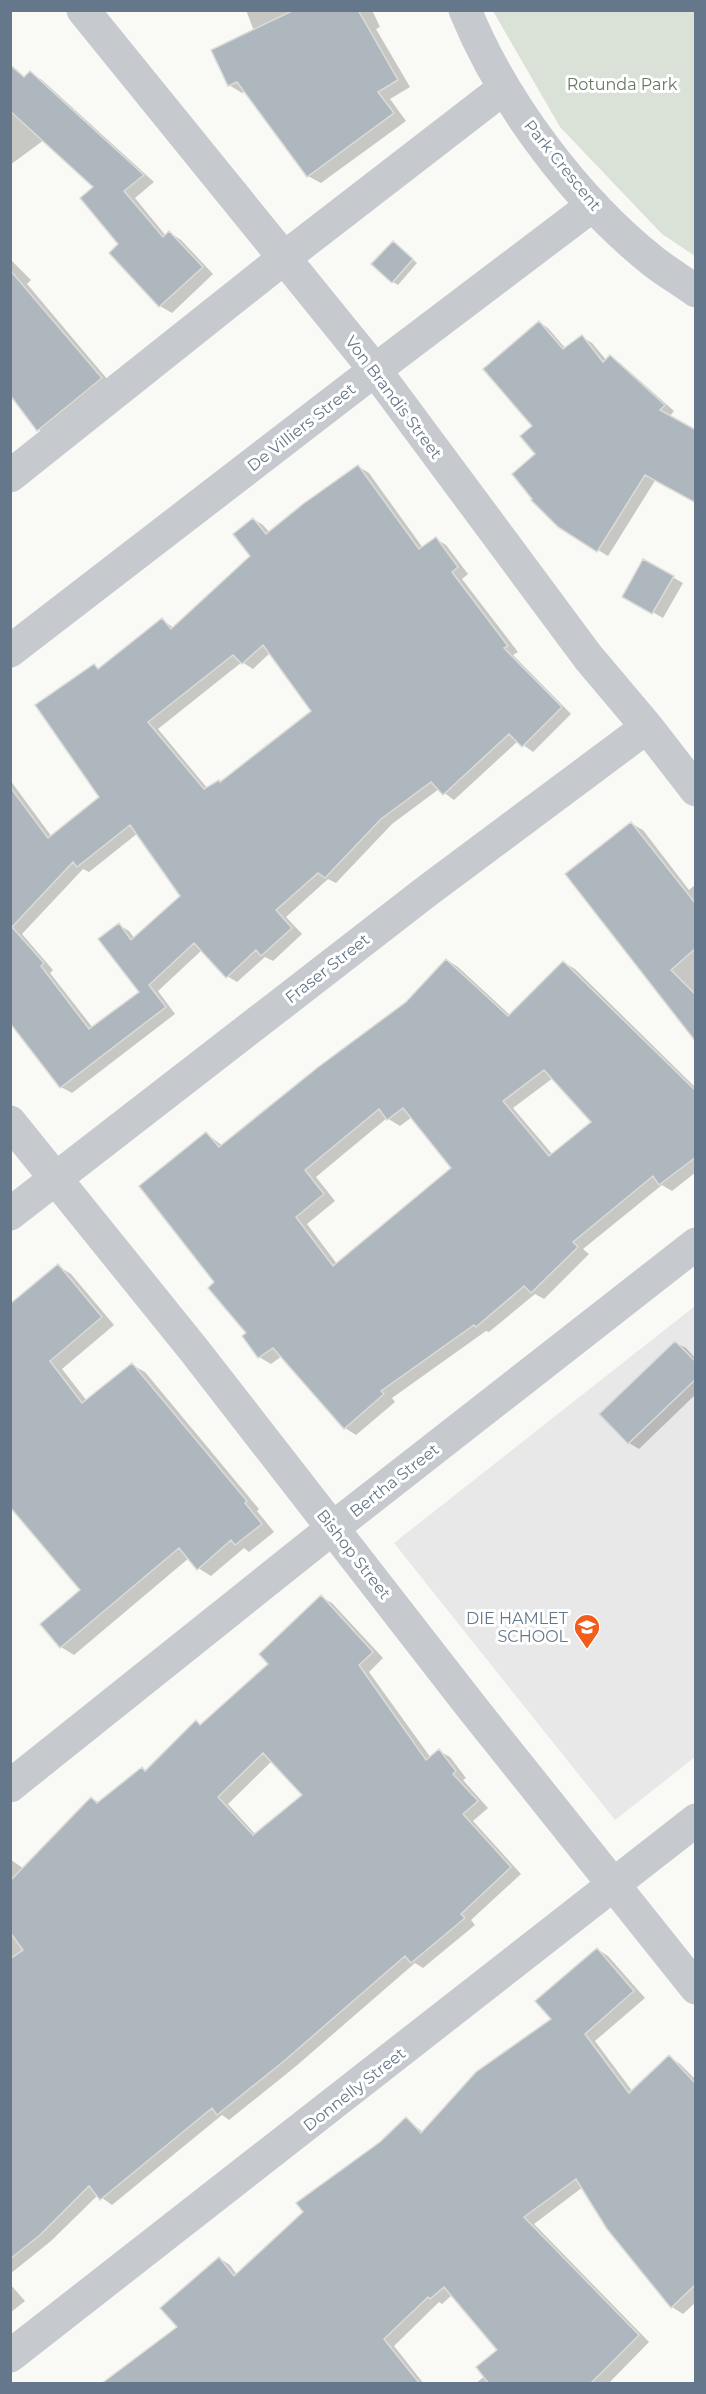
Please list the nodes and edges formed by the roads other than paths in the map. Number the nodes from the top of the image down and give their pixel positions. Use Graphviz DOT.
graph roads {
  1 [pos="83,10"];
  2 [pos="465,10"];
  3 [pos="504,88"];
  4 [pos="593,205"];
  5 [pos="284,258"];
  6 [pos="696,291"];
  7 [pos="375,370"];
  8 [pos="10,476"];
  9 [pos="10,651"];
  10 [pos="647,727"];
  11 [pos="696,790"];
  12 [pos="10,1122"];
  13 [pos="55,1178"];
  14 [pos="10,1214"];
  15 [pos="696,1244"];
  16 [pos="334,1527"];
  17 [pos="10,1786"];
  18 [pos="696,1820"];
  19 [pos="614,1884"];
  20 [pos="696,1988"];
  21 [pos="10,2356"];
  1 -- 5 [label="street, Von Brandis Street"];
  2 -- 3 [label="street, Park Crescent"];
  3 -- 4 [label="street, Park Crescent"];
  3 -- 5 [label="street"];
  4 -- 6 [label="street, Park Crescent"];
  4 -- 7 [label="street, De Villiers Street"];
  5 -- 7 [label="street, Von Brandis Street"];
  5 -- 8 [label="street"];
  7 -- 9 [label="street, De Villiers Street"];
  7 -- 10 [label="street, Von Brandis Street"];
  10 -- 11 [label="street, Von Brandis Street"];
  10 -- 13 [label="street, Fraser Street"];
  12 -- 13 [label="street, Bishop Street"];
  13 -- 14 [label="street, Fraser Street"];
  13 -- 16 [label="street, Bishop Street"];
  15 -- 16 [label="street, Bertha Street"];
  16 -- 17 [label="street, Bertha Street"];
  16 -- 19 [label="street, Bishop Street"];
  18 -- 19 [label="street, Donnelly Street"];
  19 -- 20 [label="street, Bishop Street"];
  19 -- 21 [label="street, Donnelly Street"];
}
